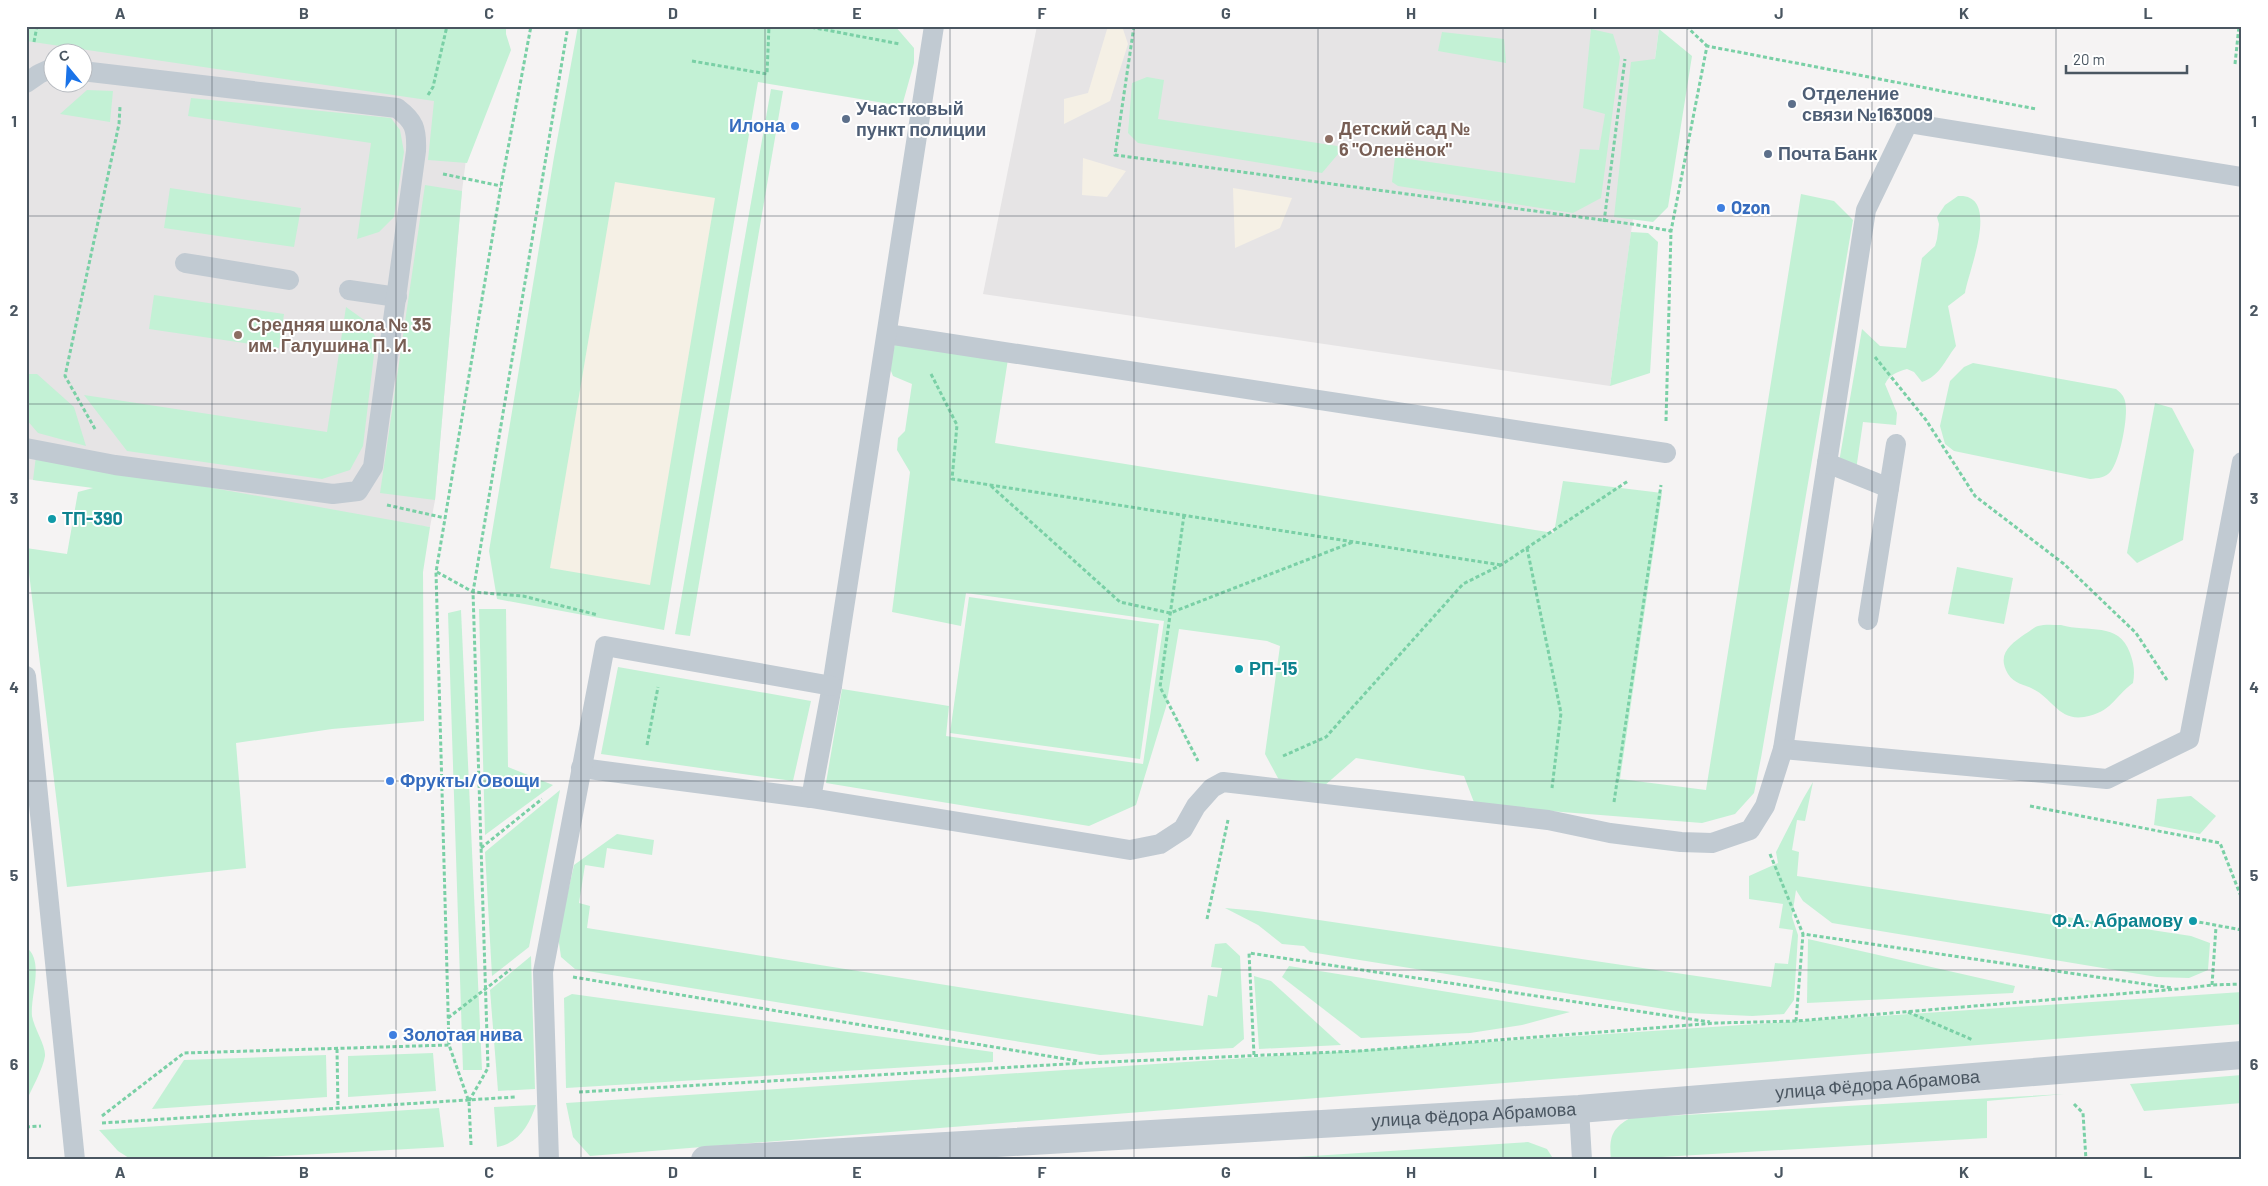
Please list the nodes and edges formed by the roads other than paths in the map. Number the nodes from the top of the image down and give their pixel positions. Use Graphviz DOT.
graph roads {
  1 [pos="934,26"];
  2 [pos="92,72"];
  3 [pos="42,73"];
  4 [pos="26,83"];
  5 [pos="2242,177"];
  6 [pos="185,264"];
  7 [pos="289,280"];
  8 [pos="349,290"];
  9 [pos="397,297"];
  10 [pos="886,334"];
  11 [pos="1896,444"];
  12 [pos="26,448"];
  13 [pos="1666,453"];
  14 [pos="2242,462"];
  15 [pos="1827,463"];
  16 [pos="1889,488"];
  17 [pos="1868,620"];
  18 [pos="26,676"];
  19 [pos="832,686"];
  20 [pos="1783,749"];
  21 [pos="582,768"];
  22 [pos="811,798"];
  23 [pos="2242,1055"];
  24 [pos="1579,1109"];
  25 [pos="75,1160"];
  26 [pos="549,1160"];
  27 [pos="705,1160"];
  28 [pos="1582,1160"];
  1 -- 10 [label="lane"];
  2 -- 9 [label="lane"];
  3 -- 4 [label="lane"];
  5 -- 15 [label="lane"];
  6 -- 7 [label="lane"];
  8 -- 9 [label="lane"];
  9 -- 12 [label="lane"];
  10 -- 13 [label="lane"];
  10 -- 19 [label="lane"];
  11 -- 16 [label="lane"];
  14 -- 20 [label="lane"];
  15 -- 16 [label="lane"];
  15 -- 20 [label="lane"];
  16 -- 17 [label="lane"];
  18 -- 25 [label="lane"];
  19 -- 21 [label="lane"];
  19 -- 22 [label="lane"];
  20 -- 22 [label="lane"];
  21 -- 22 [label="lane"];
  21 -- 26 [label="lane"];
  23 -- 24 [label="street, улица Фёдора Абрамова"];
  24 -- 27 [label="street, улица Фёдора Абрамова"];
  24 -- 28 [label="lane"];
}
